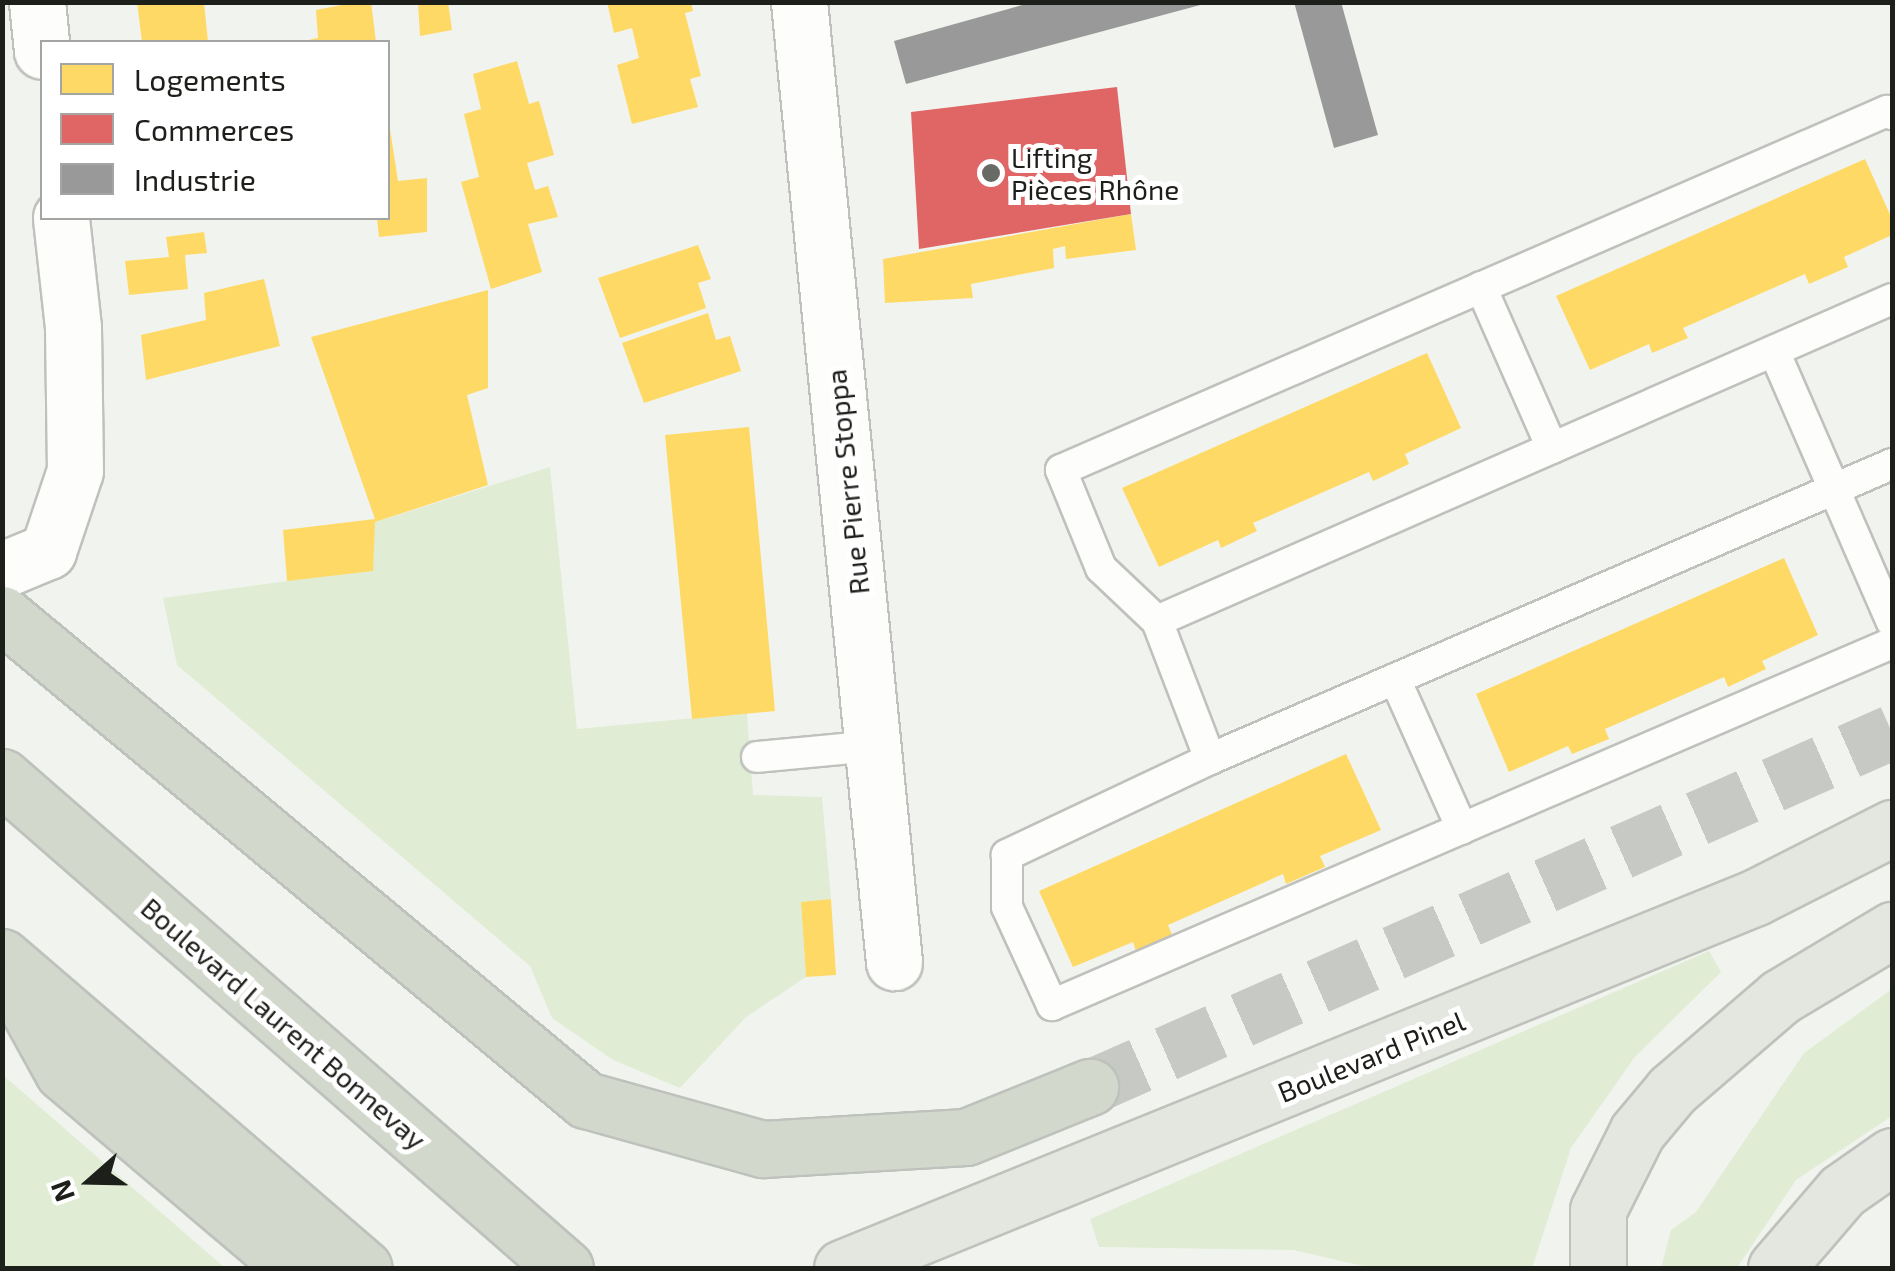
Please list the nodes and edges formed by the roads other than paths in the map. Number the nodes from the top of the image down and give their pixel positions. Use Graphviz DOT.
graph roads {
  1 [pos="37,2"];
  2 [pos="799,2"];
  3 [pos="41,40"];
  4 [pos="1892,114"];
  5 [pos="61,220"];
  6 [pos="1482,287"];
  7 [pos="1892,299"];
  8 [pos="1774,351"];
  9 [pos="1552,448"];
  10 [pos="1892,464"];
  11 [pos="1834,490"];
  12 [pos="25,560"];
  13 [pos="2,614"];
  14 [pos="1157,621"];
  15 [pos="1892,624"];
  16 [pos="1892,642"];
  17 [pos="1396,679"];
  18 [pos="873,746"];
  19 [pos="757,757"];
  20 [pos="1210,759"];
  21 [pos="2,777"];
  22 [pos="1892,828"];
  23 [pos="1462,829"];
  24 [pos="1892,930"];
  25 [pos="2,960"];
  26 [pos="894,962"];
  27 [pos="1090,1087"];
  28 [pos="1892,1156"];
  29 [pos="1598,1210"];
  30 [pos="294,1268"];
  31 [pos="364,1268"];
  32 [pos="565,1268"];
  33 [pos="842,1268"];
  34 [pos="1568,1268"];
  35 [pos="1598,1268"];
  36 [pos="1776,1268"];
  1 -- 3 [label="street"];
  2 -- 18 [label="street, Rue Pierre Stoppa"];
  4 -- 6 [label="lane"];
  5 -- 12 [label="street"];
  6 -- 9 [label="lane"];
  6 -- 14 [label="lane"];
  7 -- 8 [label="lane"];
  8 -- 9 [label="lane"];
  8 -- 11 [label="lane"];
  9 -- 14 [label="lane"];
  10 -- 11 [label="lane"];
  11 -- 15 [label="lane"];
  11 -- 17 [label="lane"];
  13 -- 27 [label="highway"];
  14 -- 20 [label="lane"];
  16 -- 23 [label="lane"];
  17 -- 20 [label="lane"];
  17 -- 23 [label="lane"];
  18 -- 19 [label="lane"];
  18 -- 26 [label="street, Rue Pierre Stoppa"];
  20 -- 23 [label="lane"];
  21 -- 32 [label="highway, Boulevard Laurent Bonnevay"];
  22 -- 33 [label="main road, Boulevard Pinel"];
  24 -- 29 [label="main road"];
  25 -- 30 [label="highway"];
  25 -- 31 [label="highway"];
  28 -- 36 [label="main road"];
  29 -- 34 [label="main road"];
  29 -- 35 [label="main road"];
}
